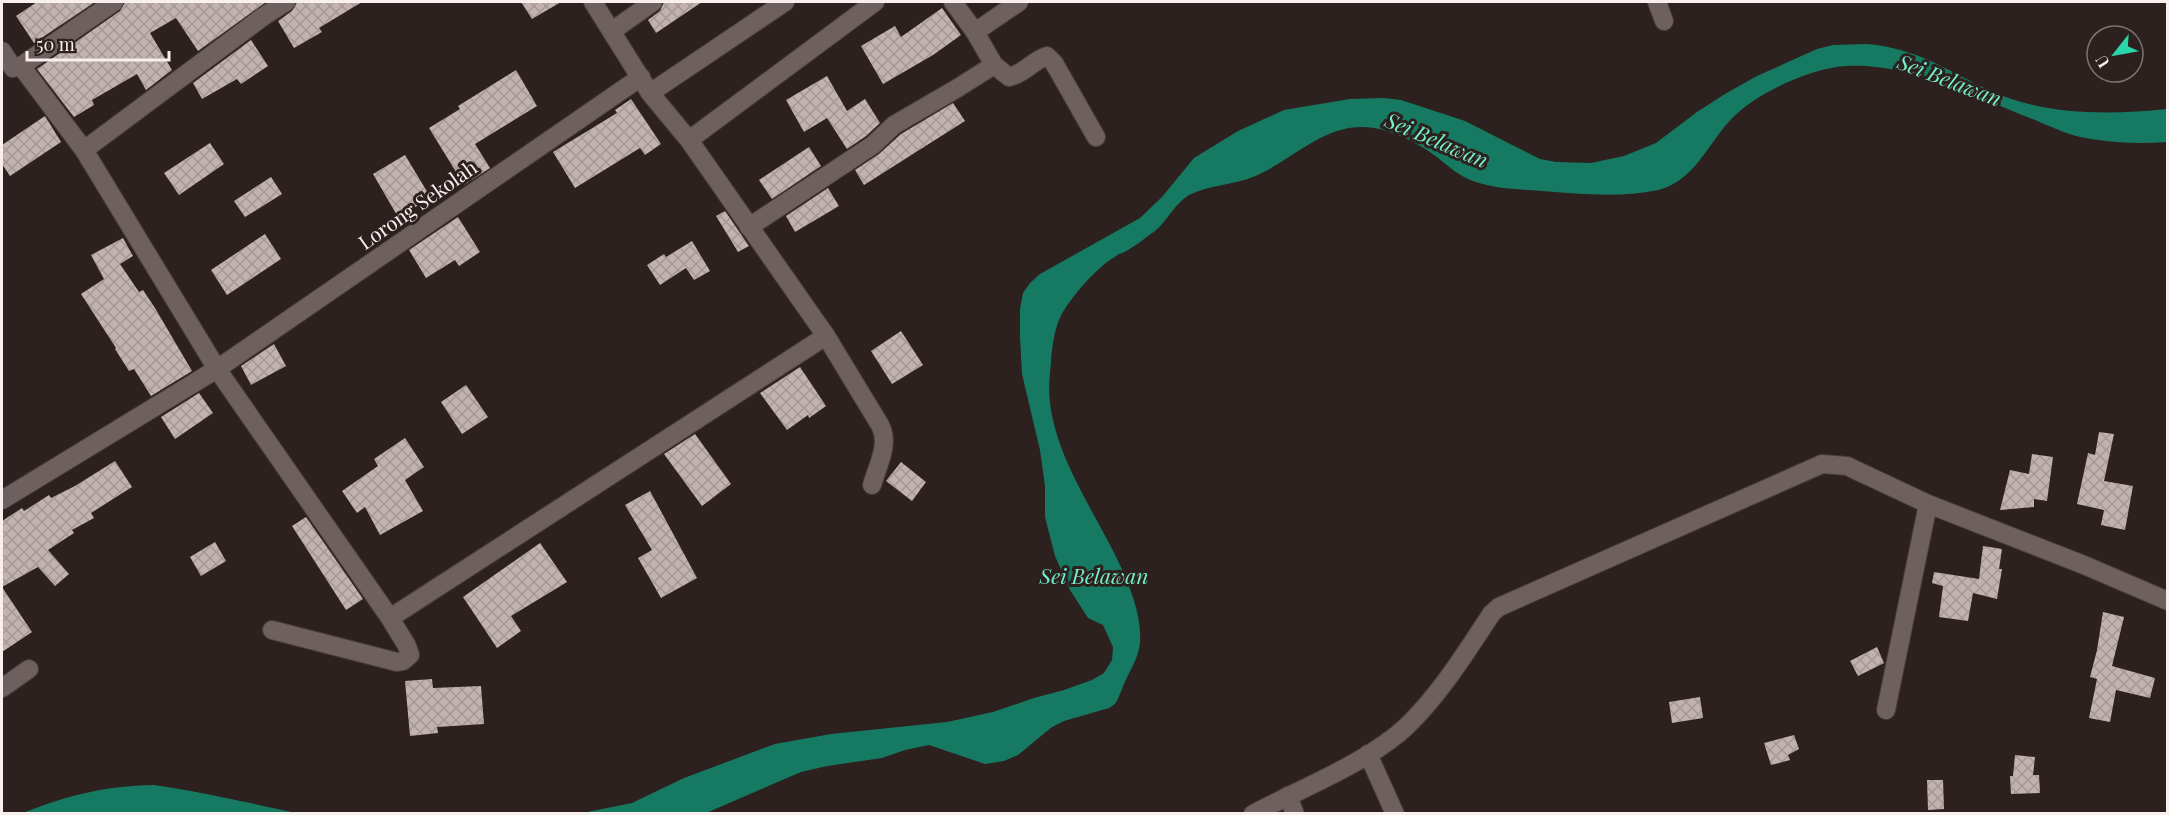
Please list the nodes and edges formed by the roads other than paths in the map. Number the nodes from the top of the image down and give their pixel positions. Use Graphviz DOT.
graph roads {
  1 [pos="114,2"];
  2 [pos="286,2"];
  3 [pos="593,2"];
  4 [pos="653,2"];
  5 [pos="785,2"];
  6 [pos="875,2"];
  7 [pos="953,2"];
  8 [pos="1019,2"];
  9 [pos="1657,2"];
  10 [pos="1664,21"];
  11 [pos="612,31"];
  12 [pos="975,32"];
  13 [pos="2,51"];
  14 [pos="994,65"];
  15 [pos="12,70"];
  16 [pos="641,77"];
  17 [pos="650,93"];
  18 [pos="1096,137"];
  19 [pos="689,140"];
  20 [pos="84,150"];
  21 [pos="749,227"];
  22 [pos="826,336"];
  23 [pos="217,369"];
  24 [pos="872,484"];
  25 [pos="2,500"];
  26 [pos="1928,504"];
  27 [pos="2168,601"];
  28 [pos="390,618"];
  29 [pos="272,630"];
  30 [pos="30,669"];
  31 [pos="2,688"];
  32 [pos="1886,710"];
  33 [pos="1368,754"];
  34 [pos="1287,796"];
  35 [pos="1253,813"];
  36 [pos="1295,813"];
  37 [pos="1395,813"];
  1 -- 15 [label="street"];
  2 -- 20 [label="street"];
  3 -- 11 [label="street"];
  4 -- 11 [label="street"];
  5 -- 17 [label="street"];
  6 -- 19 [label="street"];
  7 -- 12 [label="street"];
  8 -- 12 [label="street"];
  9 -- 10 [label="street"];
  11 -- 16 [label="street"];
  12 -- 14 [label="street"];
  13 -- 15 [label="street"];
  14 -- 18 [label="street"];
  14 -- 21 [label="street"];
  15 -- 20 [label="street"];
  16 -- 17 [label="street"];
  16 -- 23 [label="street, Lorong Sekolah"];
  17 -- 19 [label="street"];
  19 -- 21 [label="street"];
  20 -- 23 [label="street"];
  21 -- 22 [label="street"];
  22 -- 24 [label="street"];
  22 -- 28 [label="street"];
  23 -- 25 [label="street, Lorong Sekolah"];
  23 -- 28 [label="street"];
  26 -- 27 [label="street"];
  26 -- 32 [label="street"];
  26 -- 33 [label="street"];
  28 -- 29 [label="street"];
  30 -- 31 [label="street"];
  33 -- 34 [label="street"];
  33 -- 37 [label="street"];
  34 -- 35 [label="street"];
  34 -- 36 [label="street"];
}
